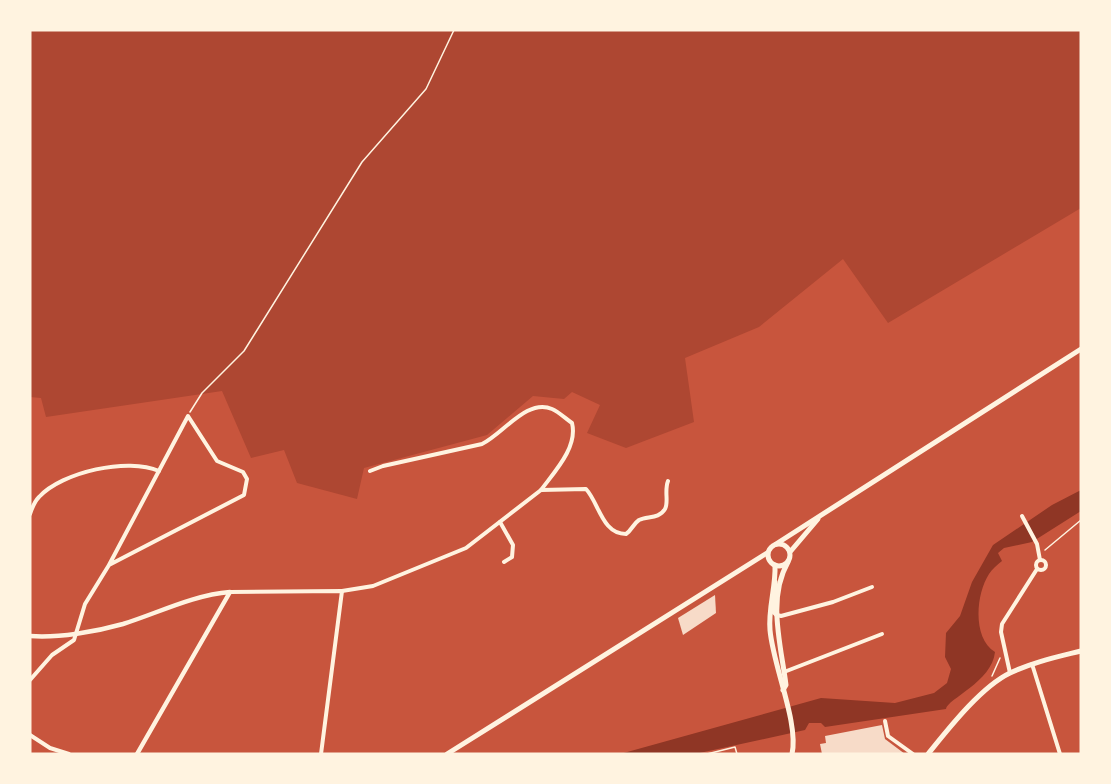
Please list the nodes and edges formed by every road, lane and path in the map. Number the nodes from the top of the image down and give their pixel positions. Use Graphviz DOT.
graph roads {
  1 [pos="454,30"];
  2 [pos="1081,349"];
  3 [pos="188,416"];
  4 [pos="159,471"];
  5 [pos="370,471"];
  6 [pos="668,481"];
  7 [pos="541,490"];
  8 [pos="30,514"];
  9 [pos="1022,516"];
  10 [pos="819,518"];
  11 [pos="1081,520"];
  12 [pos="500,522"];
  13 [pos="776,544"];
  14 [pos="790,552"];
  15 [pos="768,553"];
  16 [pos="1040,560"];
  17 [pos="504,562"];
  18 [pos="788,562"];
  19 [pos="110,565"];
  20 [pos="775,565"];
  21 [pos="1037,569"];
  22 [pos="775,578"];
  23 [pos="872,586"];
  24 [pos="342,591"];
  25 [pos="230,592"];
  26 [pos="777,615"];
  27 [pos="770,628"];
  28 [pos="76,632"];
  29 [pos="882,634"];
  30 [pos="30,636"];
  31 [pos="778,641"];
  32 [pos="1081,651"];
  33 [pos="774,659"];
  34 [pos="1032,664"];
  35 [pos="776,668"];
  36 [pos="784,672"];
  37 [pos="1010,673"];
  38 [pos="30,680"];
  39 [pos="785,682"];
  40 [pos="783,690"];
  41 [pos="885,721"];
  42 [pos="30,735"];
  43 [pos="69,754"];
  44 [pos="137,754"];
  45 [pos="321,754"];
  46 [pos="447,754"];
  47 [pos="707,754"];
  48 [pos="737,754"];
  49 [pos="792,754"];
  50 [pos="913,754"];
  51 [pos="928,754"];
  52 [pos="1060,754"];
  1 -- 3 [label="path"];
  2 -- 10 [label="main road"];
  3 -- 4 [label="street"];
  3 -- 19 [label="street"];
  4 -- 8 [label="street"];
  4 -- 19 [label="street"];
  5 -- 7 [label="street"];
  6 -- 7 [label="street"];
  7 -- 12 [label="street"];
  9 -- 16 [label="street"];
  10 -- 13 [label="main road"];
  10 -- 14 [label="main road"];
  11 -- 16 [label="path"];
  12 -- 17 [label="street"];
  12 -- 24 [label="street"];
  13 -- 14 [label="main road"];
  13 -- 15 [label="main road"];
  14 -- 18 [label="main road"];
  15 -- 20 [label="main road"];
  15 -- 46 [label="main road"];
  16 -- 21 [label="street"];
  16 -- 21 [label="street"];
  18 -- 20 [label="main road"];
  18 -- 26 [label="main road"];
  19 -- 28 [label="street"];
  20 -- 22 [label="main road"];
  21 -- 37 [label="street"];
  22 -- 26 [label="main road"];
  22 -- 27 [label="main road"];
  23 -- 26 [label="street"];
  24 -- 25 [label="street"];
  24 -- 45 [label="street"];
  25 -- 28 [label="street"];
  25 -- 44 [label="street"];
  26 -- 31 [label="main road"];
  27 -- 31 [label="main road"];
  27 -- 33 [label="main road"];
  28 -- 30 [label="street"];
  28 -- 38 [label="street"];
  29 -- 36 [label="street"];
  31 -- 36 [label="main road"];
  32 -- 34 [label="main road"];
  33 -- 35 [label="main road"];
  33 -- 36 [label="main road"];
  34 -- 37 [label="main road"];
  34 -- 52 [label="street"];
  35 -- 39 [label="main road"];
  35 -- 40 [label="main road"];
  36 -- 39 [label="main road"];
  37 -- 51 [label="main road"];
  39 -- 40 [label="main road"];
  40 -- 49 [label="main road"];
  41 -- 50 [label="street"];
  42 -- 43 [label="street"];
  47 -- 48 [label="path"];
}
